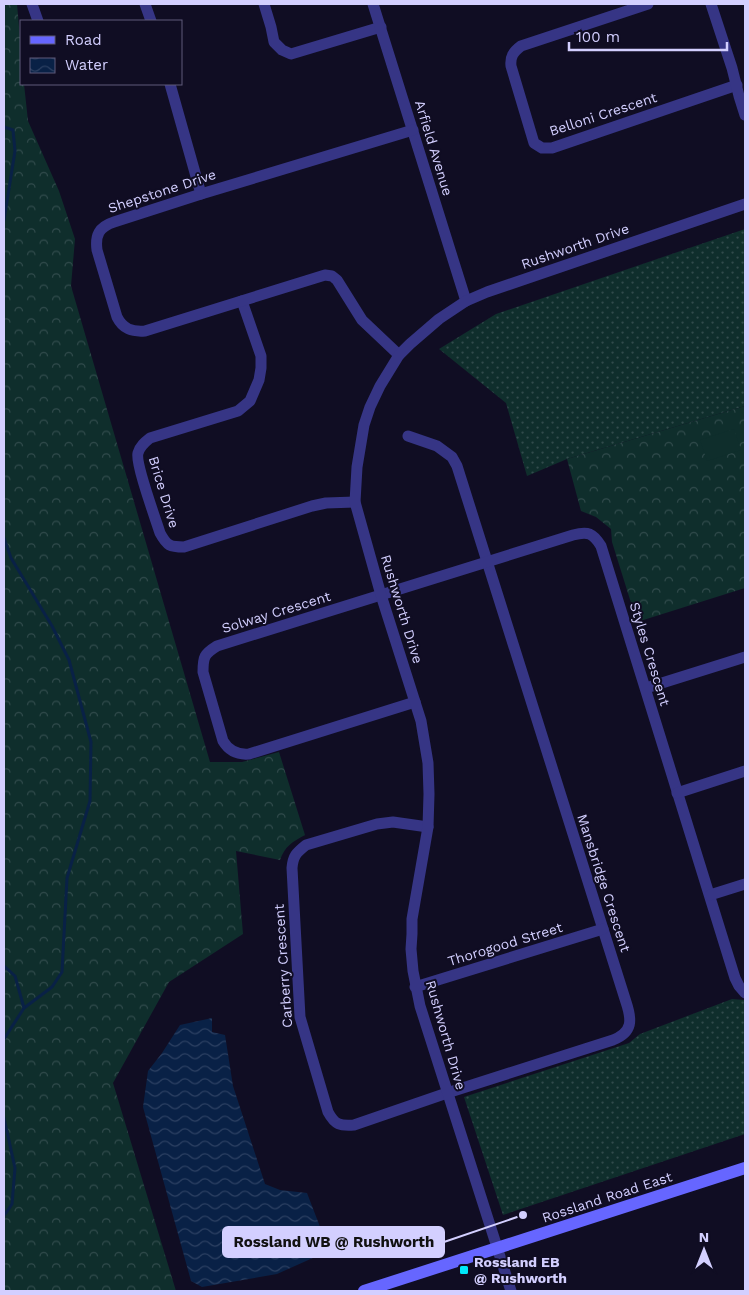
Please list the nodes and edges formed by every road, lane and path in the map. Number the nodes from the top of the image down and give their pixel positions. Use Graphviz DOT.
graph roads {
  1 [pos="32,4"];
  2 [pos="145,4"];
  3 [pos="264,4"];
  4 [pos="373,4"];
  5 [pos="648,4"];
  6 [pos="711,4"];
  7 [pos="38,20"];
  8 [pos="151,20"];
  9 [pos="380,27"];
  10 [pos="170,85"];
  11 [pos="737,85"];
  12 [pos="745,115"];
  13 [pos="412,130"];
  14 [pos="201,194"];
  15 [pos="745,204"];
  16 [pos="242,301"];
  17 [pos="466,301"];
  18 [pos="399,355"];
  19 [pos="408,436"];
  20 [pos="355,502"];
  21 [pos="488,562"];
  22 [pos="381,595"];
  23 [pos="745,657"];
  24 [pos="646,688"];
  25 [pos="415,702"];
  26 [pos="745,771"];
  27 [pos="678,793"];
  28 [pos="428,827"];
  29 [pos="745,884"];
  30 [pos="710,895"];
  31 [pos="603,929"];
  32 [pos="416,987"];
  33 [pos="745,992"];
  34 [pos="447,1093"];
  35 [pos="745,1168"];
  36 [pos="497,1248"];
  37 [pos="364,1291"];
  38 [pos="511,1291"];
  1 -- 7 [label="street"];
  2 -- 8 [label="street"];
  3 -- 9 [label="street"];
  4 -- 9 [label="street, Arfield Avenue"];
  5 -- 11 [label="street, Belloni Crescent"];
  6 -- 11 [label="street"];
  9 -- 13 [label="street, Arfield Avenue"];
  10 -- 14 [label="street"];
  11 -- 12 [label="street"];
  13 -- 14 [label="street, Shepstone Drive"];
  13 -- 17 [label="street, Arfield Avenue"];
  14 -- 16 [label="street, Shepstone Drive"];
  15 -- 17 [label="street, Rushworth Drive"];
  16 -- 18 [label="street, Shepstone Drive"];
  16 -- 20 [label="street, Brice Drive"];
  17 -- 18 [label="street, Rushworth Drive"];
  18 -- 20 [label="street, Rushworth Drive"];
  19 -- 21 [label="street, Mansbridge Crescent"];
  20 -- 22 [label="street, Rushworth Drive"];
  21 -- 22 [label="street, Styles Crescent"];
  21 -- 24 [label="street, Styles Crescent"];
  21 -- 31 [label="street, Mansbridge Crescent"];
  22 -- 25 [label="street, Rushworth Drive"];
  22 -- 25 [label="street, Solway Crescent"];
  23 -- 24 [label="street"];
  24 -- 27 [label="street, Styles Crescent"];
  25 -- 28 [label="street, Rushworth Drive"];
  26 -- 27 [label="street"];
  27 -- 30 [label="street, Styles Crescent"];
  28 -- 32 [label="street, Rushworth Drive"];
  28 -- 34 [label="street, Carberry Crescent"];
  29 -- 30 [label="street"];
  30 -- 33 [label="street, Styles Crescent"];
  31 -- 32 [label="street, Thorogood Street"];
  31 -- 34 [label="street, Mansbridge Crescent"];
  32 -- 34 [label="street, Rushworth Drive"];
  34 -- 36 [label="street, Rushworth Drive"];
  35 -- 36 [label="main road, Rossland Road East"];
  36 -- 37 [label="main road, Rossland Road East"];
  36 -- 38 [label="street, Rushworth Drive"];
}
